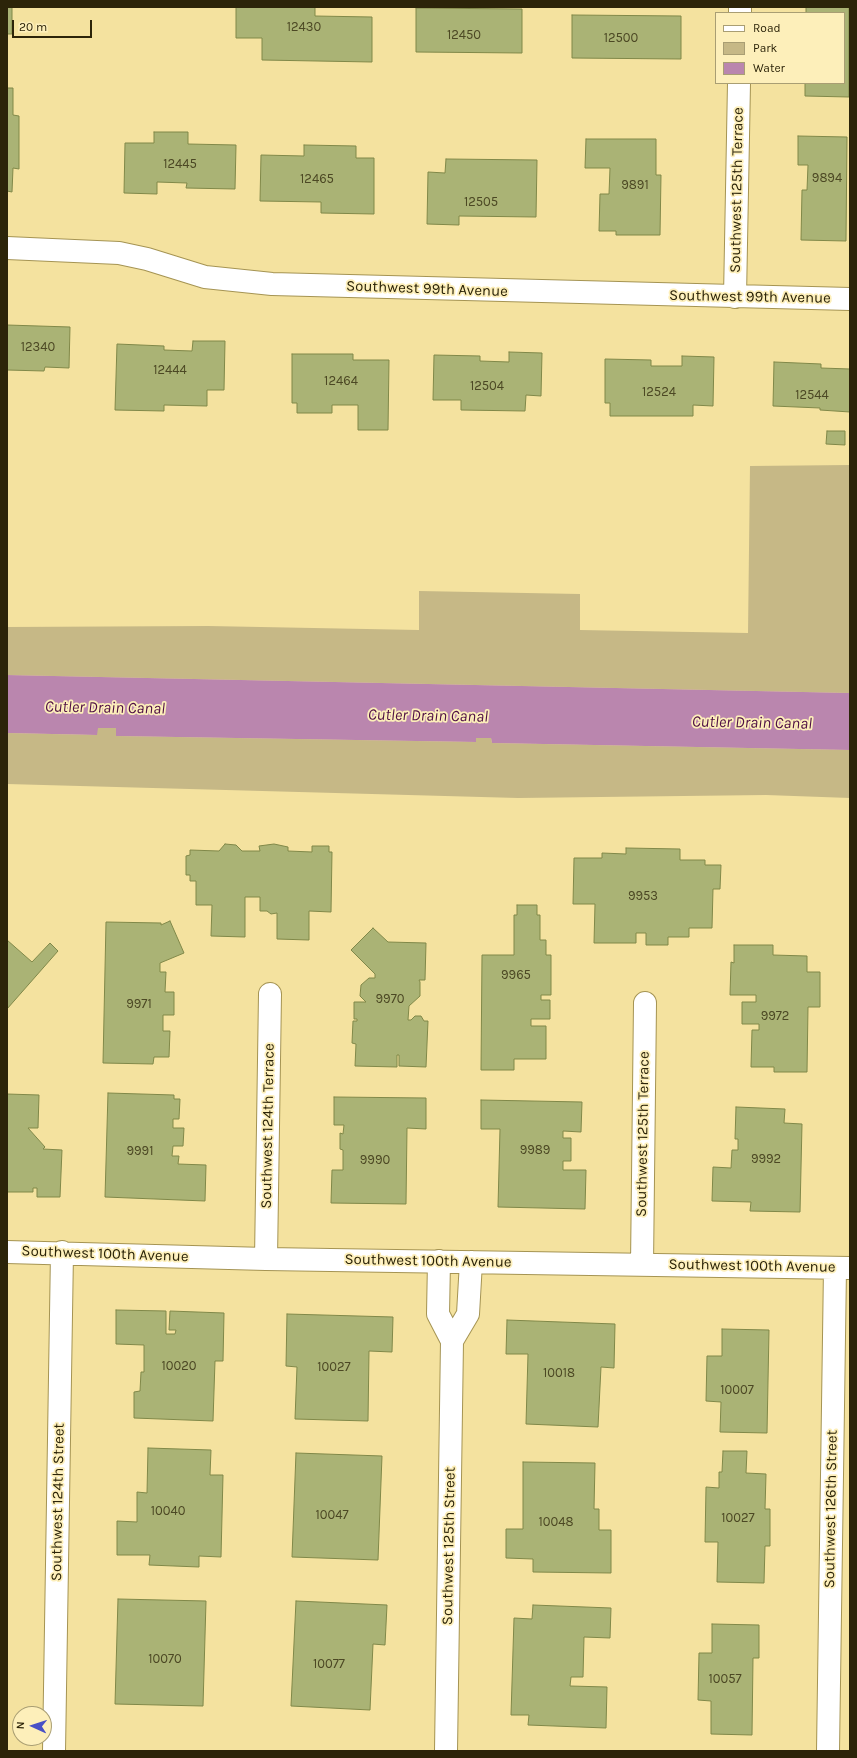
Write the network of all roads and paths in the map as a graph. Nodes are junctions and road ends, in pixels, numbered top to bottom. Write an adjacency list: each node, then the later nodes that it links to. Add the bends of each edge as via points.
1 (739, 84): 3 (street, Southwest 125th Terrace)
2 (7, 248): 3 (street, Southwest 99th Avenue, via 119,253 205,277 272,284)
3 (735, 297): 4 (street, Southwest 99th Avenue)
4 (850, 299)
5 (270, 994): 9 (street, Southwest 124th Terrace)
6 (645, 1003): 12 (street, Southwest 125th Terrace)
7 (7, 1252): 8 (street, Southwest 100th Avenue)
8 (62, 1252): 9 (street, Southwest 100th Avenue); 15 (street, Southwest 124th Street)
9 (266, 1259): 10 (street, Southwest 100th Avenue)
10 (439, 1261): 11 (street, Southwest 100th Avenue); 14 (street, Southwest 125th Street, via 438,1314)
11 (471, 1262): 12 (street, Southwest 100th Avenue); 14 (street, Southwest 125th Street, via 468,1314)
12 (642, 1265): 13 (street, Southwest 100th Avenue)
13 (843, 1268): 17 (street, Southwest 126th Street)
14 (452, 1341): 16 (street, Southwest 125th Street)
15 (54, 1751)
16 (446, 1751)
17 (828, 1751)

